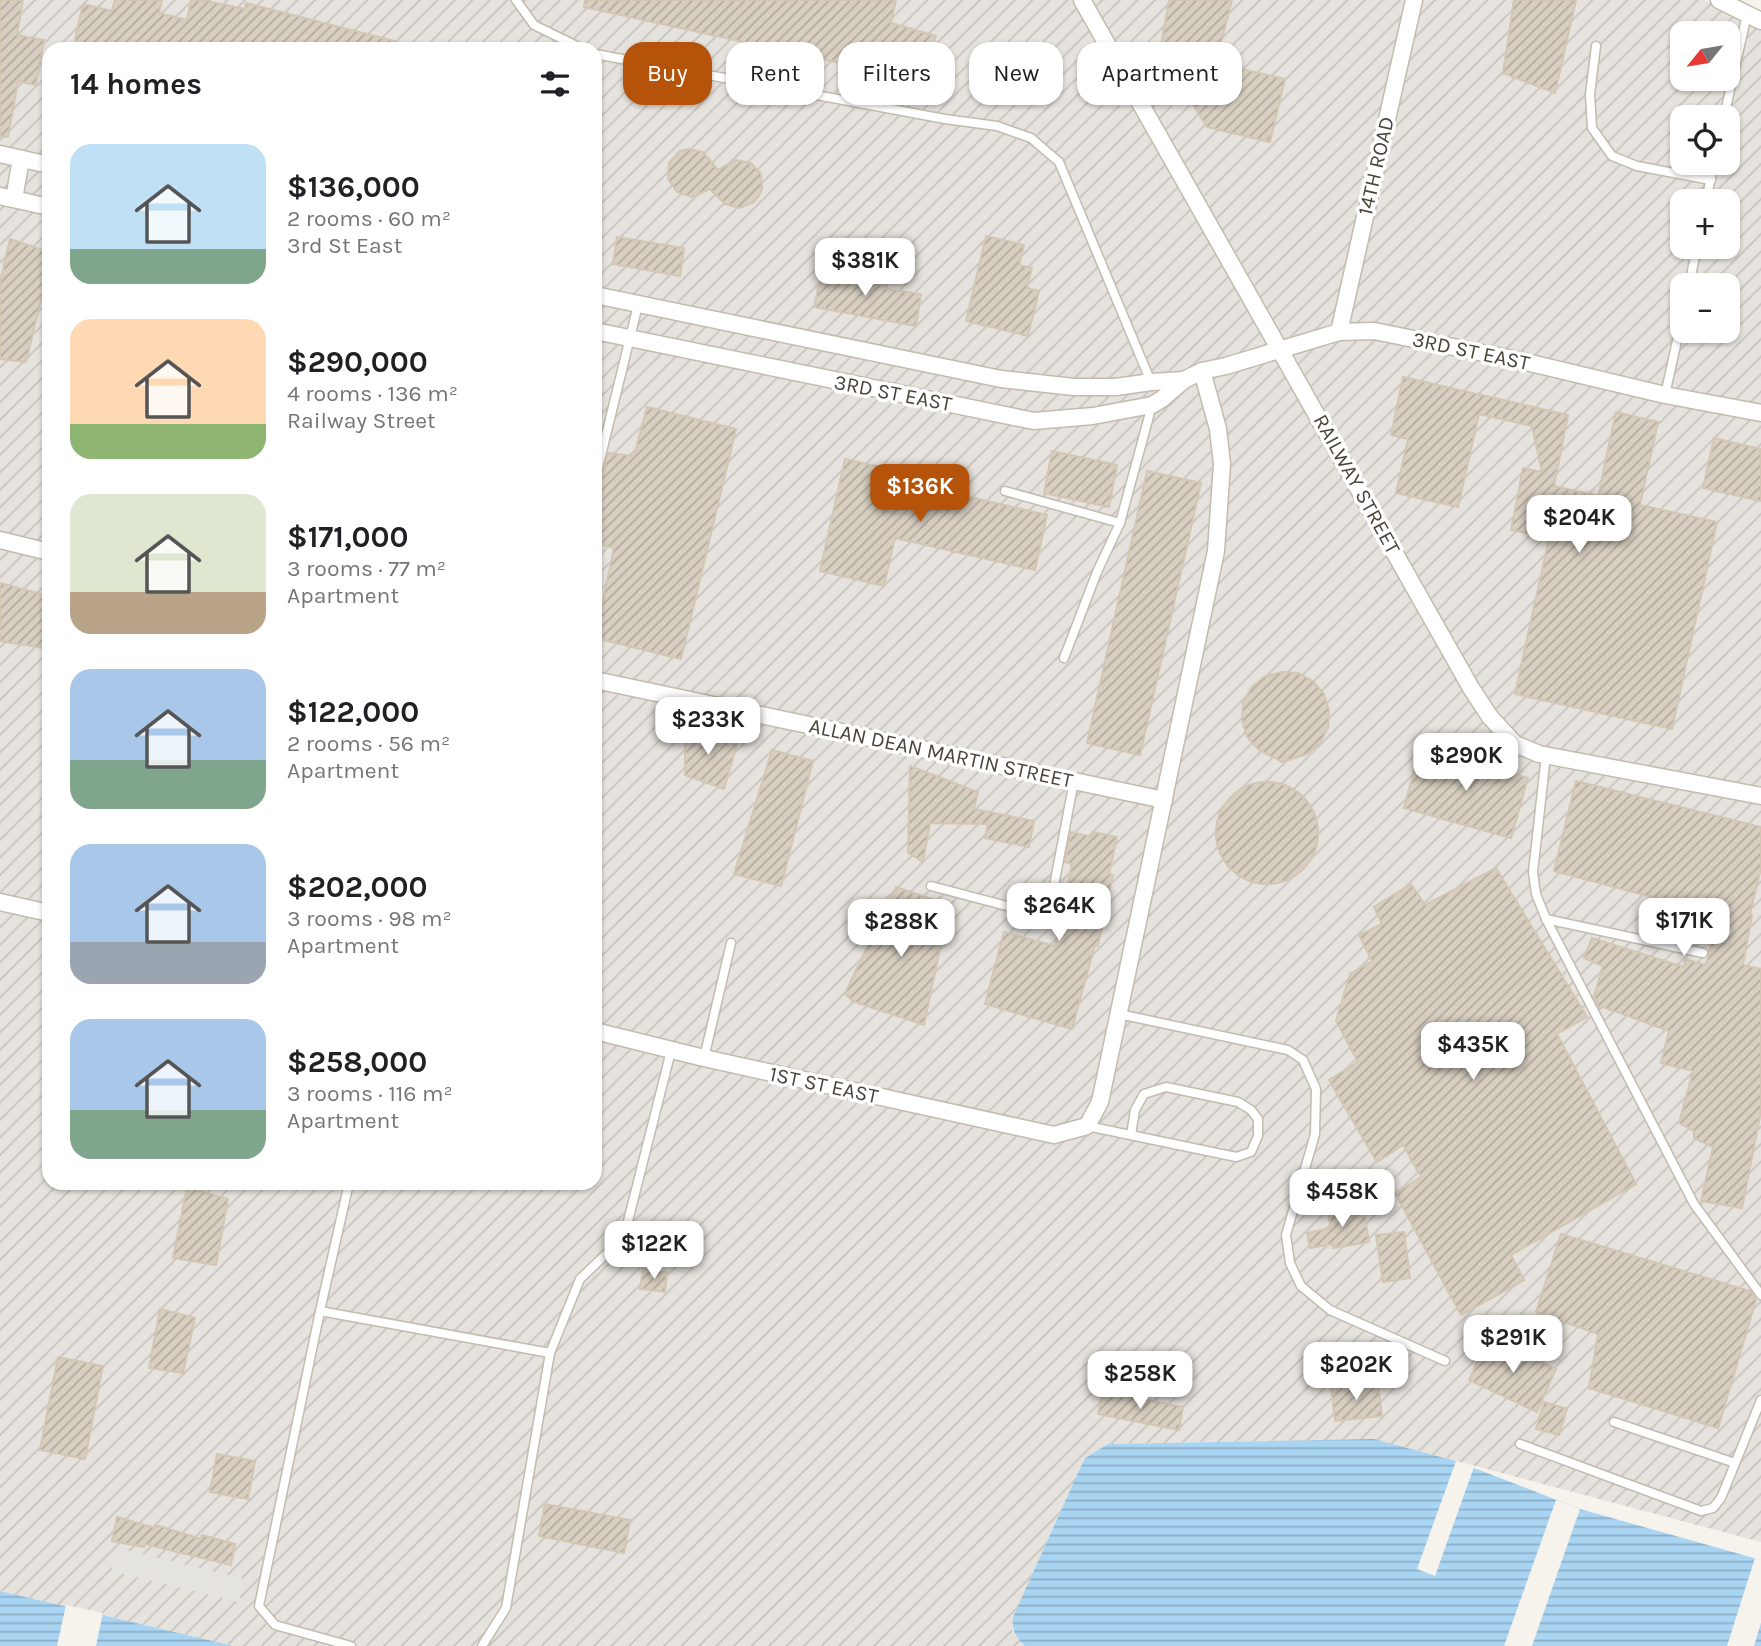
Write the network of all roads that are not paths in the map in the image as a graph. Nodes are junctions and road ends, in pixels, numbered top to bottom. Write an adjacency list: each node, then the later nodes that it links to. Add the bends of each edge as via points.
1 (516, 0): 6 (lane, via 534,25)
2 (1082, 0): 24 (street, RAILWAY STREET)
3 (1414, 0): 20 (street, 14TH ROAD)
4 (1719, 0): 5 (street)
5 (1754, 17): 9 (lane)
6 (569, 42)
7 (1597, 46): 14 (lane, via 1590,94 1592,128 1612,156 1637,166)
8 (602, 55): 27 (lane, via 997,126 1031,138 1059,162)
9 (1728, 105)
10 (0, 153): 11 (street)
11 (20, 159): 12 (street); 16 (street)
12 (42, 164)
13 (1712, 175): 14 (lane)
14 (1711, 180): 15 (lane)
15 (1709, 189)
16 (7, 197): 17 (street)
17 (42, 204)
18 (602, 297): 19 (street, 3RD ST EAST)
19 (638, 305): 22 (lane); 27 (street, 3RD ST EAST, via 1001,379 1074,387)
20 (1339, 332): 24 (street, 3RD ST EAST); 28 (street, 3RD ST EAST, via 1374,331)
21 (602, 333): 22 (street, 3RD ST EAST)
22 (629, 339): 29 (street, 3RD ST EAST, via 1034,421); 31 (lane)
23 (1676, 343): 28 (lane)
24 (1281, 348): 25 (street, 3RD ST EAST); 38 (street, RAILWAY STREET, via 1471,688 1515,744)
25 (1202, 371): 26 (street, 3RD ST EAST); 41 (street, via 1222,464 1216,551)
26 (1184, 380): 27 (street, 3RD ST EAST); 29 (street, 3RD ST EAST)
27 (1151, 382)
28 (1665, 395): 30 (street, 3RD ST EAST)
29 (1152, 405): 33 (lane)
30 (1761, 413)
31 (602, 451)
32 (1005, 491): 33 (lane)
33 (1121, 523): 36 (lane)
34 (0, 540): 35 (street)
35 (42, 550)
36 (1064, 658)
37 (602, 681): 39 (street, ALLAN DEAN MARTIN STREET)
38 (1546, 755): 40 (street, RAILWAY STREET); 45 (lane, via 1533,872)
39 (1074, 781): 41 (street, ALLAN DEAN MARTIN STREET); 42 (lane, via 1052,896 1038,907 1022,910)
40 (1761, 796)
41 (1164, 800): 48 (street)
42 (931, 886)
43 (0, 902): 44 (street)
44 (42, 911)
45 (1546, 919): 47 (lane); 55 (lane, via 1694,1204)
46 (730, 943): 51 (lane)
47 (1703, 954)
48 (1119, 1014): 52 (street, via 1100,1102); 58 (lane, via 1288,1050 1303,1060 1316,1088 1315,1134 1286,1235 1290,1263 1301,1286 1330,1310)
49 (602, 1033): 50 (street, 1ST ST EAST)
50 (671, 1051): 51 (street, 1ST ST EAST); 57 (lane, via 624,1237 580,1279)
51 (704, 1058): 52 (street, 1ST ST EAST, via 1054,1135)
52 (1087, 1126): 53 (lane)
53 (1131, 1136): 53 (lane, via 1236,1157 1251,1152 1258,1136 1258,1119 1238,1102 1166,1087 1144,1094 1135,1110)
54 (347, 1190): 56 (lane)
55 (1761, 1294)
56 (320, 1311): 57 (lane); 63 (lane, via 260,1606 275,1626)
57 (550, 1353): 64 (lane, via 506,1608)
58 (1445, 1361)
59 (1761, 1400): 62 (lane)
60 (1614, 1422): 62 (lane)
61 (1520, 1444): 62 (lane, via 1701,1511 1713,1508 1721,1498)
62 (1735, 1463)
63 (351, 1646)
64 (481, 1646)

